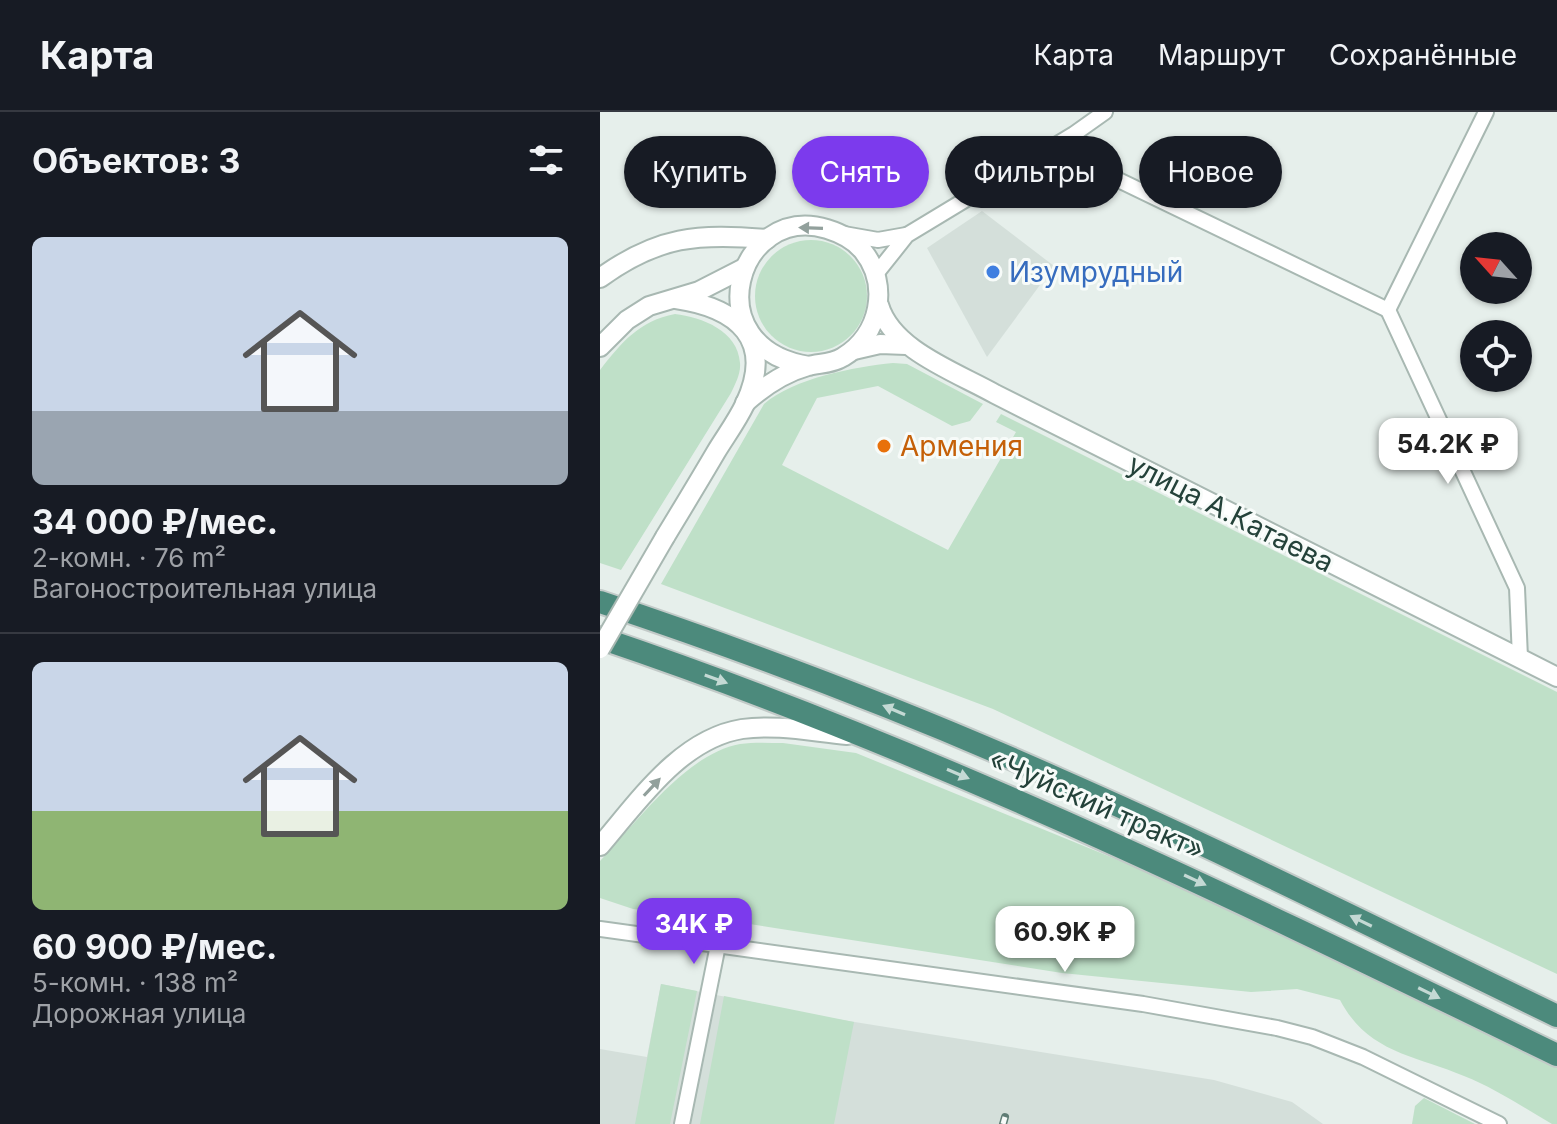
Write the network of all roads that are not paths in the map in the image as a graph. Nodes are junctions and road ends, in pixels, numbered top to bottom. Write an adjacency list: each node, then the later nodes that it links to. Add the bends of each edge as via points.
1 (1105, 112): 3 (street)
2 (1486, 112): 14 (street)
3 (1067, 136)
4 (1123, 182): 14 (street)
5 (951, 208): 7 (street)
6 (842, 233): 7 (street, via 878,240); 8 (street, one-way to 8, via 816,225 788,228); 10 (street, via 863,250)
7 (907, 235): 10 (street)
8 (767, 239): 9 (street); 11 (street, via 707,236 670,242)
9 (744, 268): 12 (street); 15 (street, via 739,301)
10 (876, 274): 13 (street)
11 (600, 278)
12 (676, 299): 15 (street, via 718,311); 17 (street, via 649,306)
13 (879, 305): 16 (street, via 888,326); 18 (street, via 869,332)
14 (1388, 310): 26 (street, via 1517,588)
15 (749, 333): 19 (street, via 768,353); 20 (street, via 755,350)
16 (906, 345): 18 (street); 26 (street, улица А.Катаева)
17 (600, 347)
18 (854, 350): 19 (street, via 833,362)
19 (809, 366): 20 (street, via 772,382)
20 (745, 403): 25 (street, bridge)
21 (600, 593): 23 (highway)
22 (600, 602): 23 (highway, «Чуйский тракт»)
23 (654, 620): 32 (highway, «Чуйский тракт», one-way to 23, via 1057,778)
24 (600, 641): 28 (highway, «Чуйский тракт», one-way to 28)
25 (600, 649)
26 (1520, 658): 27 (street, улица А.Катаева)
27 (1557, 677)
28 (868, 737): 29 (street, one-way to 28, via 675,763 731,732 772,728); 33 (highway, «Чуйский тракт», one-way to 33, via 1198,881)
29 (600, 846)
30 (600, 929): 31 (street)
31 (718, 945): 34 (street); 35 (street, via 1143,1004 1277,1028 1363,1057)
32 (1557, 1016)
33 (1557, 1055)
34 (682, 1124)
35 (1499, 1124)

